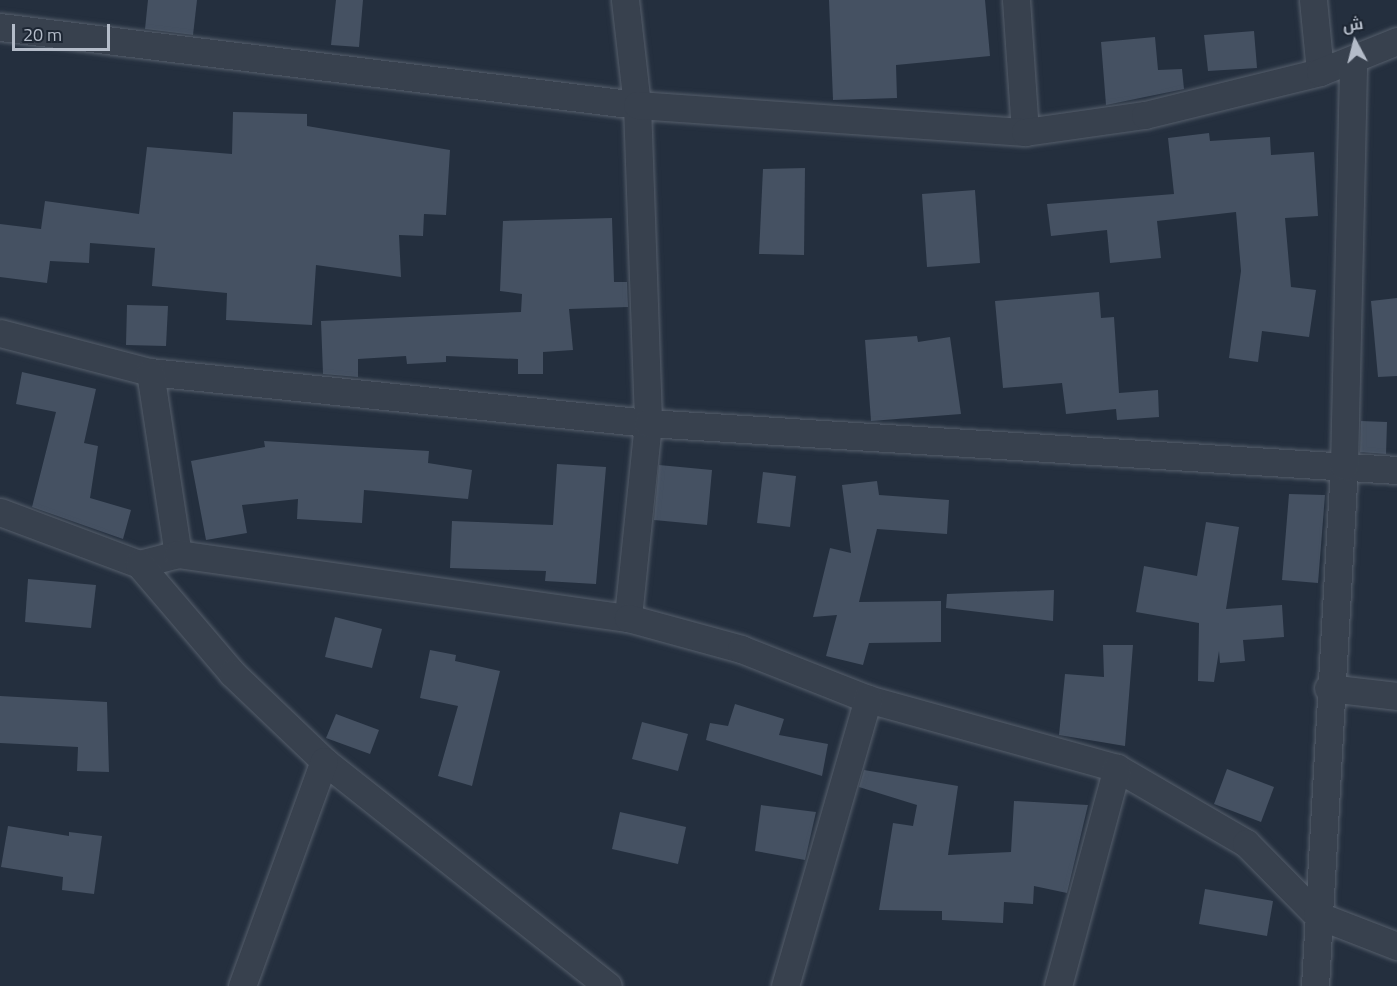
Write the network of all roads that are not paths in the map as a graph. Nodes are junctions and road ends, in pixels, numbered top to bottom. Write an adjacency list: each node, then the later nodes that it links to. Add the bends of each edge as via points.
1 (625, 0): 8 (street)
2 (1016, 0): 9 (street)
3 (1313, 0): 7 (street)
4 (0, 27): 8 (street)
5 (1397, 41): 6 (street)
6 (1353, 62): 7 (street); 13 (street)
7 (1320, 72): 9 (street, via 1145,115)
8 (637, 105): 9 (street); 12 (street)
9 (1024, 132)
10 (0, 333): 11 (street)
11 (150, 372): 12 (street); 16 (street)
12 (648, 423): 13 (street); 18 (street)
13 (1344, 466): 14 (street); 19 (street)
14 (1397, 470)
15 (0, 512): 17 (street)
16 (178, 554): 17 (street); 18 (street)
17 (139, 564): 22 (street, via 232,673)
18 (628, 618): 21 (street, via 741,649)
19 (1328, 688): 20 (street); 24 (street)
20 (1397, 696)
21 (868, 699): 23 (street); 28 (street)
22 (324, 761): 26 (street); 27 (street)
23 (1117, 768): 24 (street, via 1246,843); 29 (street)
24 (1317, 915): 25 (street); 30 (street)
25 (1397, 946)
26 (242, 986)
27 (608, 986)
28 (784, 986)
29 (1058, 986)
30 (1315, 986)

